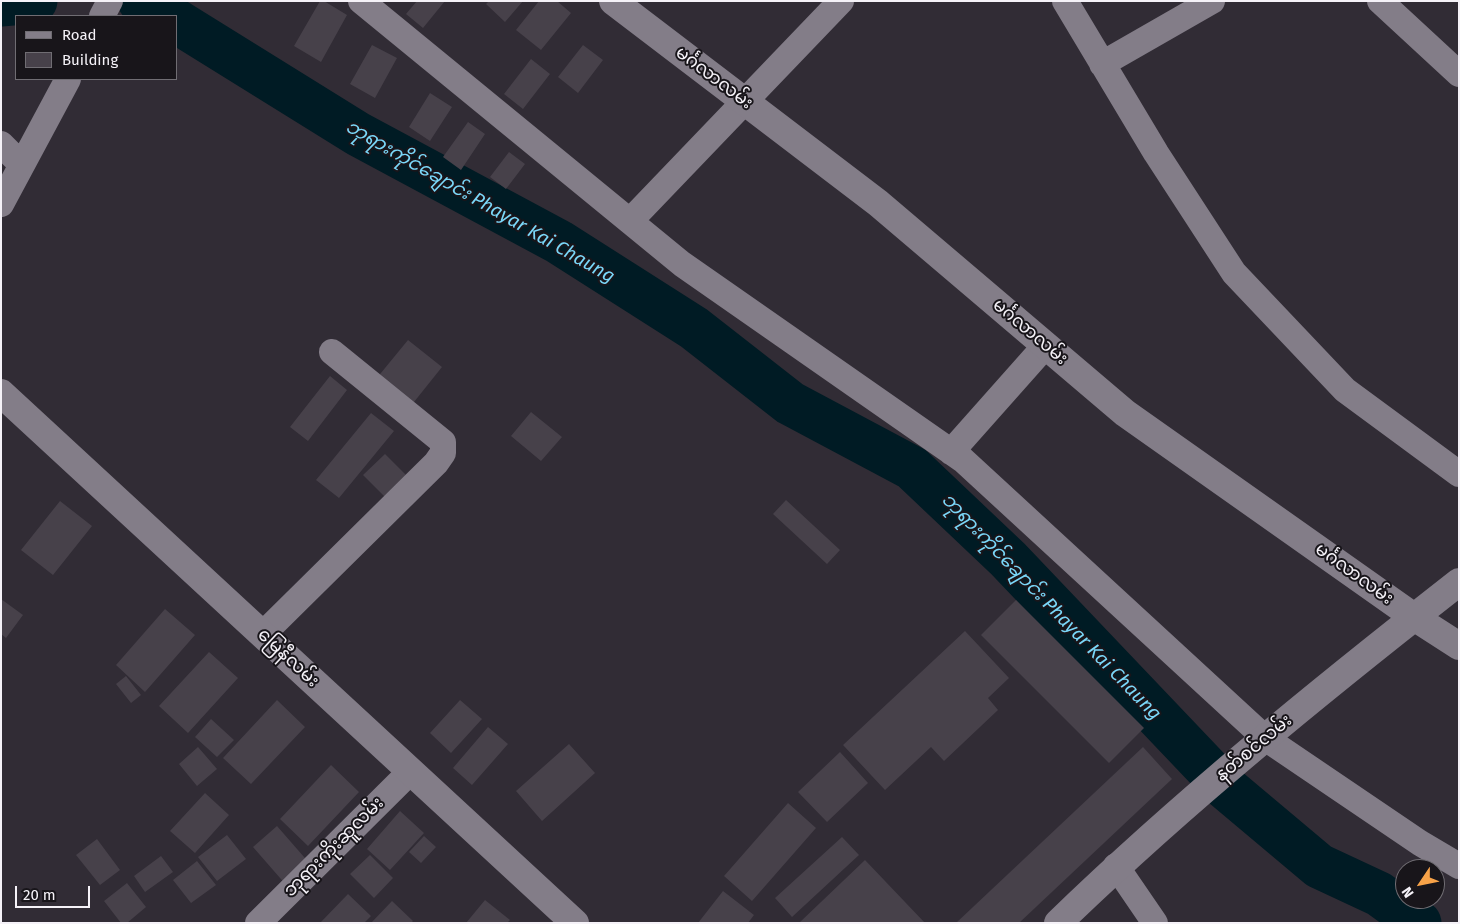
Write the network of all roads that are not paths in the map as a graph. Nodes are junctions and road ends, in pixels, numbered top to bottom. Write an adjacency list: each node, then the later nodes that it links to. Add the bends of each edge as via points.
1 (110, 1): 8 (street)
2 (361, 1): 16 (street)
3 (613, 1): 12 (street, မင်္ဂလာလမ်း)
4 (841, 1): 12 (street)
5 (1065, 1): 9 (street)
6 (1212, 1): 9 (street)
7 (1380, 1): 10 (street)
8 (103, 15)
9 (1102, 64): 21 (street, via 1234,273 1345,390)
10 (1459, 74)
11 (67, 80): 14 (street)
12 (745, 101): 16 (street); 17 (street, မင်္ဂလာလမ်း, via 878,203)
13 (1, 144): 14 (street)
14 (22, 165): 15 (street)
15 (1, 204)
16 (630, 221): 20 (street, via 682,264)
17 (1046, 345): 20 (street); 23 (street, မင်္ဂလာလမ်း, via 1125,413)
18 (332, 352): 24 (street, via 443,442 443,453)
19 (1, 393): 24 (street, မြေနီလမ်း)
20 (951, 452): 26 (street)
21 (1459, 474)
22 (1459, 582): 23 (street, နတ်စင်လမ်း)
23 (1414, 617): 25 (street, မင်္ဂလာလမ်း); 26 (street, နတ်စင်လမ်း)
24 (263, 634): 27 (street, မြေနီလမ်း)
25 (1459, 646)
26 (1265, 738): 28 (street, နတ်စင်လမ်း); 29 (street)
27 (411, 771): 30 (street, ဘုရားကိုးဆူလမ်း); 31 (street, မြေနီလမ်း)
28 (1116, 866): 32 (street, နတ်စင်လမ်း); 33 (street)
29 (1459, 866)
30 (258, 923)
31 (575, 923)
32 (1058, 923)
33 (1155, 923)

